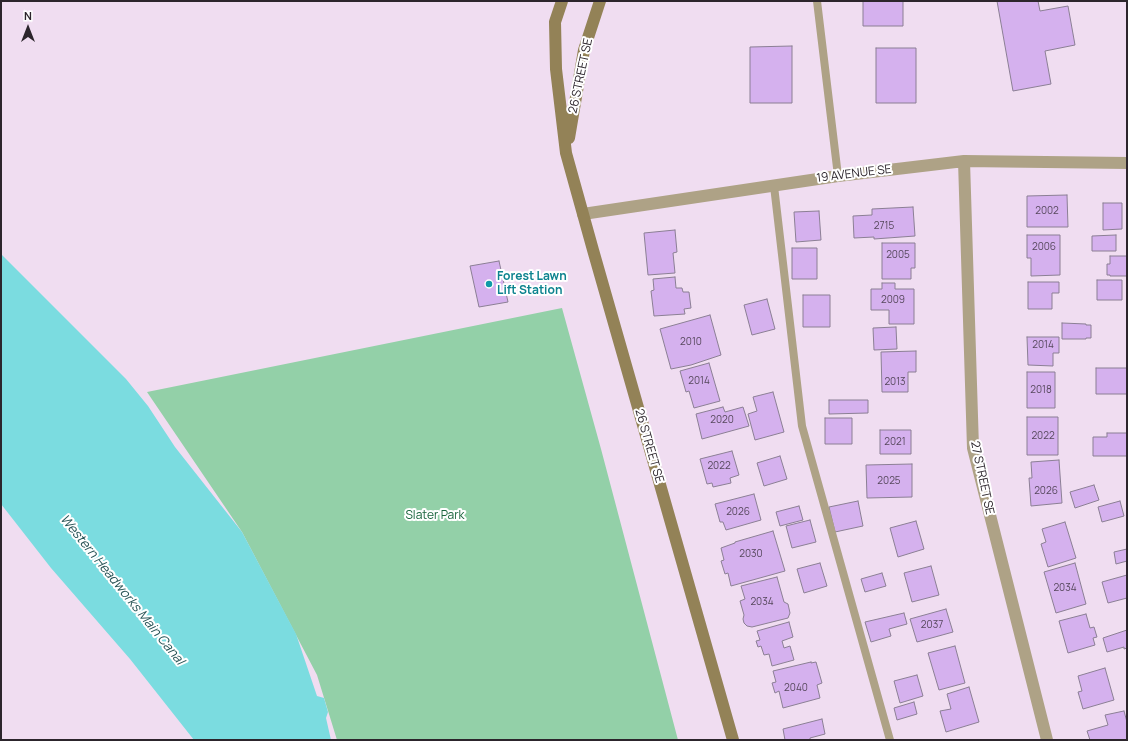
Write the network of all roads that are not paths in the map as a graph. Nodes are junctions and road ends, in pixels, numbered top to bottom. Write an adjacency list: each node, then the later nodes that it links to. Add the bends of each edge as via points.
1 (562, 1): 4 (street, 26 STREET SE, via 556,22 556,69)
2 (600, 1): 4 (street, 26 STREET SE, via 584,50)
3 (817, 1): 7 (lane)
4 (566, 152): 9 (street, 26 STREET SE)
5 (964, 161): 6 (street, 19 AVENUE SE); 7 (street, 19 AVENUE SE); 12 (street, 27 STREET SE, via 973,448)
6 (1127, 163)
7 (838, 176): 8 (street, 19 AVENUE SE)
8 (774, 186): 9 (street, 19 AVENUE SE); 11 (lane, via 802,426)
9 (583, 214): 10 (street, 26 STREET SE)
10 (733, 740)
11 (890, 740)
12 (1047, 740)

